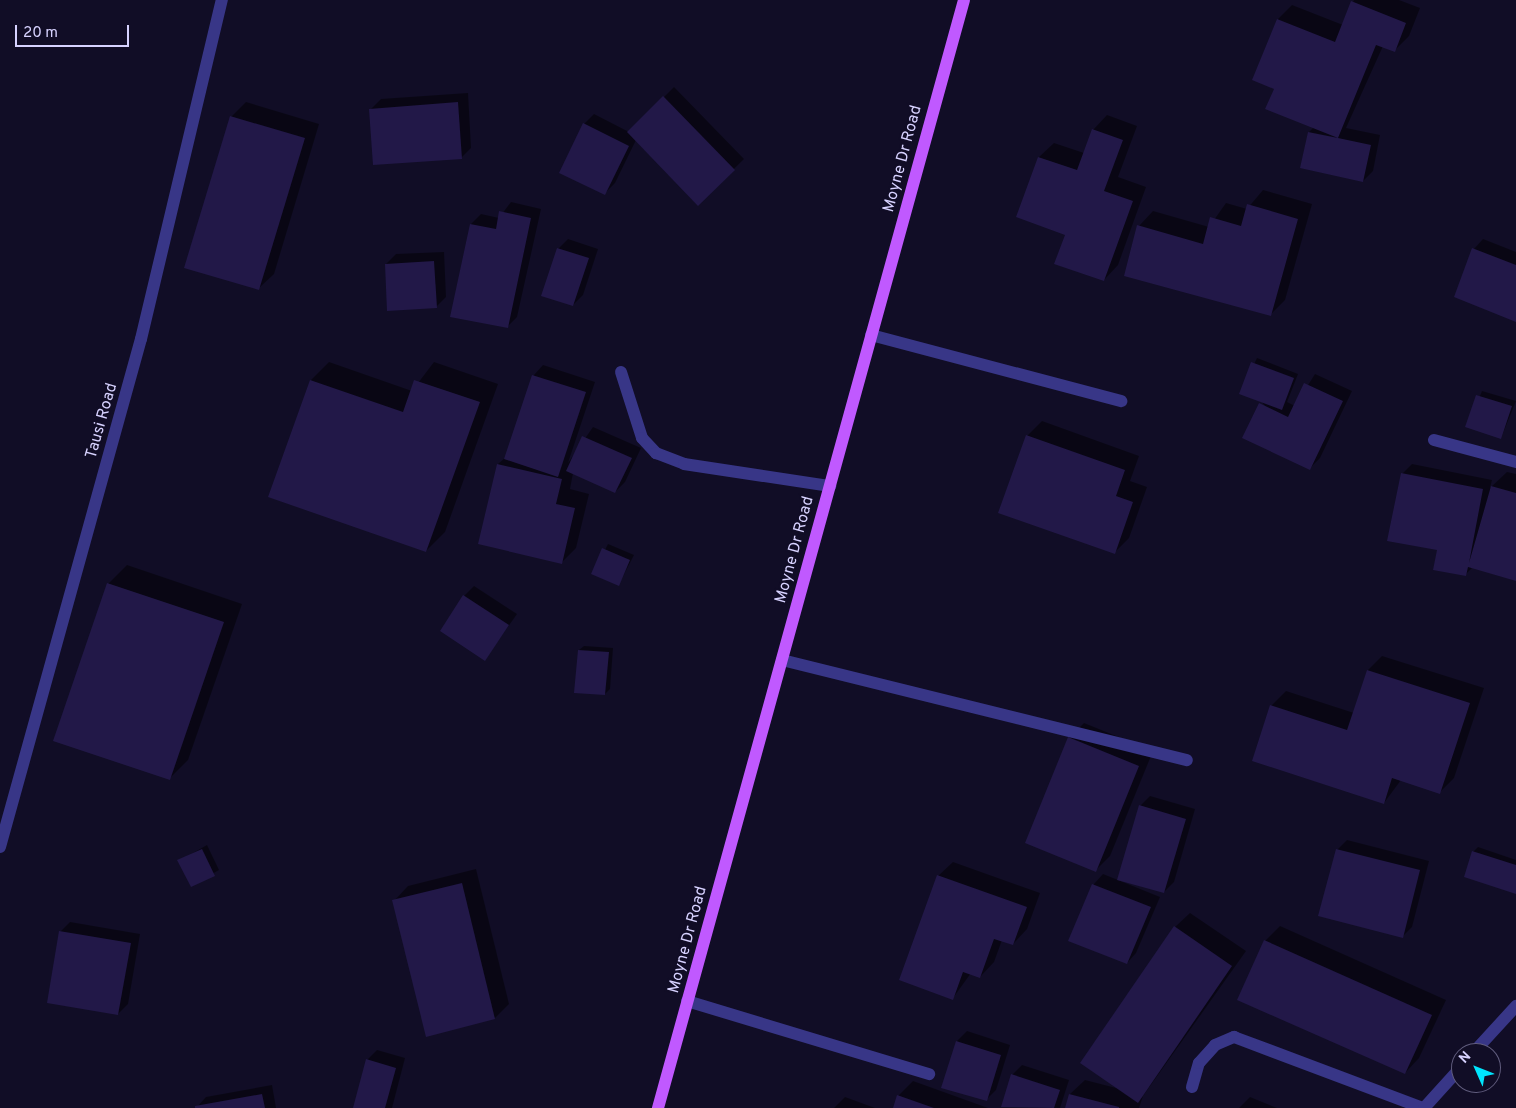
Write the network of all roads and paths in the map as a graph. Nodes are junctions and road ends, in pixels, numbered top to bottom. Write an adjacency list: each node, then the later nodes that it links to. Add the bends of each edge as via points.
1 (222, 0): 11 (street, Tausi Road, via 141,339)
2 (964, 0): 3 (main road, Moyne Dr Road)
3 (872, 335): 5 (street); 8 (main road, Moyne Dr Road)
4 (620, 372): 8 (street, via 642,438 656,453 684,464)
5 (1121, 401)
6 (1434, 440): 7 (street)
7 (1516, 462)
8 (830, 486): 9 (main road, Moyne Dr Road)
9 (782, 660): 10 (street); 12 (main road, Moyne Dr Road)
10 (1187, 760)
11 (0, 847)
12 (688, 1001): 15 (street); 18 (main road, Moyne Dr Road)
13 (1516, 1006): 14 (street)
14 (1482, 1043)
15 (929, 1074)
16 (1451, 1078): 19 (street)
17 (1192, 1087): 19 (street, via 1200,1063 1215,1045 1234,1037)
18 (658, 1108)
19 (1423, 1108)

